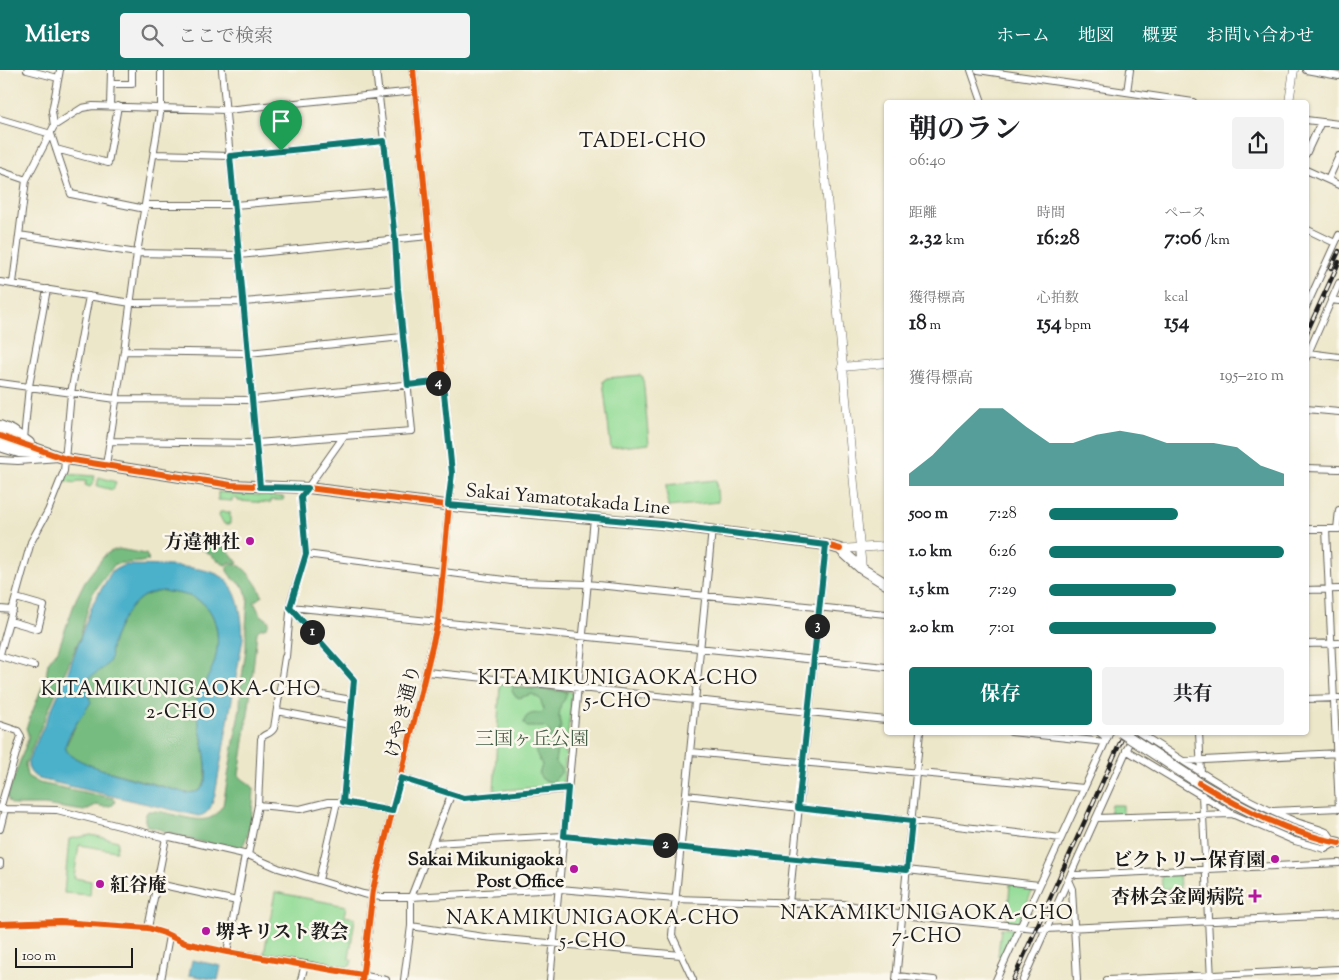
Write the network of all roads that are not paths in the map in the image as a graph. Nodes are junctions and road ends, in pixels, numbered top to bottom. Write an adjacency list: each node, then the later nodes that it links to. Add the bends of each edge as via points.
1 (27, 70): 16 (street)
2 (60, 70): 16 (street)
3 (111, 70): 17 (street)
4 (132, 70): 17 (street, via 132,84)
5 (161, 70): 26 (street)
6 (222, 70): 27 (street)
7 (376, 70): 20 (street)
8 (413, 70): 18 (street, けやき通り)
9 (815, 70): 74 (street)
10 (971, 70): 21 (street)
11 (978, 70): 19 (street)
12 (1130, 70): 19 (street)
13 (1294, 70): 23 (street)
14 (1306, 70): 15 (street)
15 (1339, 76)
16 (58, 78): 32 (street, via 52,111)
17 (111, 84): 24 (street)
18 (415, 91): 20 (street); 51 (street, けやき通り)
19 (1126, 92): 22 (street)
20 (378, 94): 27 (street); 34 (street)
21 (981, 100)
22 (1180, 100)
23 (1289, 100)
24 (110, 106): 25 (street); 32 (street, via 82,108)
25 (118, 106): 26 (street); 36 (street, via 108,163)
26 (161, 108): 27 (street); 37 (street)
27 (226, 110): 38 (street)
28 (0, 119): 33 (street)
29 (1309, 120): 30 (street)
30 (1321, 122): 31 (street); 35 (street)
31 (1339, 124)
32 (54, 126): 33 (street)
33 (51, 134): 36 (street); 42 (street)
34 (384, 141): 38 (street); 45 (street)
35 (1309, 148)
36 (56, 149): 47 (street, via 71,194)
37 (154, 154): 38 (street); 47 (street)
38 (230, 156): 46 (street)
39 (1339, 156): 43 (street)
40 (0, 171): 42 (street)
41 (1309, 171): 43 (street)
42 (26, 180): 49 (street)
43 (1328, 180): 44 (street)
44 (1339, 185)
45 (389, 192): 46 (street); 52 (street)
46 (234, 205): 47 (street); 55 (street)
47 (146, 207): 54 (street)
48 (1309, 230): 53 (street)
49 (19, 235): 54 (street); 58 (street)
50 (1339, 235): 53 (street)
51 (429, 236): 52 (street); 76 (street, けやき通り)
52 (395, 239): 55 (street); 60 (street)
53 (1335, 243): 61 (street)
54 (137, 253): 55 (street); 66 (street)
55 (239, 255): 65 (street)
56 (0, 282): 58 (street)
57 (1339, 282): 63 (street)
58 (13, 283): 59 (street)
59 (46, 289): 62 (street); 78 (street)
60 (398, 289): 65 (street); 67 (street)
61 (1309, 295)
62 (89, 296): 66 (street); 79 (street)
63 (1331, 300): 64 (street); 68 (street)
64 (1339, 301)
65 (244, 302): 66 (street); 70 (street)
66 (131, 303): 69 (street)
67 (402, 337): 70 (street); 77 (street)
68 (1309, 350)
69 (124, 351): 70 (street); 80 (street)
70 (249, 353): 81 (street)
71 (1309, 355): 72 (street)
72 (1339, 356)
73 (884, 363): 74 (street)
74 (842, 367): 110 (street)
75 (0, 382): 78 (street)
76 (443, 383): 77 (street); 100 (street, けやき通り, via 452,473)
77 (408, 385): 81 (street); 86 (street, via 412,431)
78 (29, 386): 79 (street); 87 (street)
79 (71, 394): 80 (street); 93 (street)
80 (116, 400): 81 (street); 88 (street)
81 (253, 400): 89 (street)
82 (1309, 409): 83 (street)
83 (1339, 412)
84 (0, 426): 87 (main road)
85 (0, 436): 91 (main road, Sakai Yamatotakada Line)
86 (344, 436): 89 (street); 99 (street)
87 (24, 439): 91 (main road)
88 (110, 441): 89 (street); 95 (street)
89 (256, 442): 98 (street)
90 (0, 446): 92 (main road, via 19,452)
91 (35, 448): 92 (main road, Sakai Yamatotakada Line)
92 (48, 453): 93 (main road, Sakai Yamatotakada Line)
93 (63, 459): 94 (street); 95 (main road, Sakai Yamatotakada Line); 120 (street, via 57,491 31,542)
94 (0, 460)
95 (106, 465): 98 (main road, Sakai Yamatotakada Line)
96 (1309, 468): 97 (street)
97 (1339, 469)
98 (260, 487): 99 (main road, Sakai Yamatotakada Line)
99 (308, 488): 100 (main road, Sakai Yamatotakada Line); 111 (street, via 301,497)
100 (448, 505): 102 (main road, Sakai Yamatotakada Line); 113 (street, けやき通り)
101 (1339, 510): 105 (street)
102 (594, 518): 106 (main road, Sakai Yamatotakada Line); 115 (street)
103 (1309, 528): 104 (street)
104 (1326, 529): 105 (street); 116 (street)
105 (1338, 529)
106 (712, 530): 107 (main road, Sakai Yamatotakada Line); 119 (street)
107 (826, 545): 109 (main road, Sakai Yamatotakada Line); 122 (street)
108 (884, 546): 110 (street)
109 (840, 548): 110 (street); 112 (main road)
110 (860, 548): 112 (street)
111 (306, 554): 113 (street); 121 (street)
112 (862, 569): 114 (main road)
113 (444, 572): 115 (street, via 520,582); 127 (street, けやき通り)
114 (884, 583)
115 (587, 584): 119 (street); 128 (street)
116 (1329, 589): 117 (street); 118 (street); 129 (street)
117 (1339, 589)
118 (1309, 590)
119 (707, 595): 122 (street); 132 (street)
120 (16, 598): 124 (street); 126 (street, via 44,606 38,629)
121 (290, 607): 127 (street); 139 (street); 143 (street, via 354,680)
122 (819, 607): 125 (street); 134 (street)
123 (0, 609): 124 (street)
124 (13, 610): 126 (street)
125 (884, 614)
126 (10, 622): 133 (street)
127 (438, 622): 128 (street); 137 (street, けやき通り)
128 (582, 637): 132 (street); 138 (street)
129 (1331, 643): 130 (street); 131 (street); 140 (street)
130 (1339, 643)
131 (1309, 644)
132 (701, 648): 134 (street); 141 (street)
133 (0, 655): 135 (street)
134 (814, 660): 136 (street); 145 (street)
135 (34, 666)
136 (884, 667)
137 (427, 672): 138 (street); 163 (street, けやき通り)
138 (577, 687): 141 (street); 165 (street)
139 (280, 688): 143 (street); 144 (street)
140 (1336, 698): 142 (street); 158 (street)
141 (696, 699): 145 (street); 157 (street)
142 (1309, 699)
143 (352, 700): 148 (street)
144 (277, 711): 148 (street); 171 (street, via 274,730 260,739)
145 (808, 711): 146 (street); 160 (street)
146 (884, 720)
147 (0, 725): 174 (street, via 18,731 22,736 0,808)
148 (350, 725): 170 (street)
149 (920, 735): 162 (street)
150 (1069, 735): 155 (street)
151 (1126, 735): 164 (main road, bridge)
152 (1134, 735): 156 (street)
153 (1141, 735): 161 (street)
154 (1199, 735): 159 (street)
155 (1107, 737): 166 (street)
156 (1126, 750): 169 (street); 179 (street)
157 (691, 752): 160 (street); 168 (street)
158 (1338, 753): 159 (street); 173 (street)
159 (1200, 761): 161 (street); 164 (street)
160 (803, 762): 162 (street); 172 (street)
161 (1184, 762): 164 (street)
162 (916, 773): 166 (street); 180 (street)
163 (401, 778): 167 (street); 175 (street, けやき通り)
164 (1200, 778): 176 (street); 186 (main road, via 1244,810)
165 (568, 788): 167 (street, via 464,798); 182 (street)
166 (1084, 788): 184 (street)
167 (451, 795): 185 (street)
168 (686, 795): 172 (street); 187 (street)
169 (1202, 795): 177 (street); 178 (street)
170 (340, 802): 171 (street, via 300,809); 175 (street); 194 (street)
171 (258, 804): 188 (street)
172 (798, 808): 180 (street); 189 (street)
173 (1339, 808): 176 (street)
174 (5, 809): 181 (street); 183 (street, via 58,810)
175 (392, 811): 198 (street, けやき通り)
176 (1270, 812): 186 (street, via 1327,832)
177 (1232, 814): 178 (street); 186 (street, via 1295,841 1325,849)
178 (1203, 815): 179 (street); 191 (street)
179 (1096, 818): 193 (street)
180 (912, 821): 184 (street); 192 (street)
181 (0, 829)
182 (564, 836): 185 (street); 187 (street); 197 (street)
183 (166, 838): 188 (street); 195 (street)
184 (1061, 838): 196 (street)
185 (433, 843): 199 (street)
186 (1337, 843)
187 (681, 847): 189 (street); 200 (street)
188 (246, 855): 194 (street); 201 (street)
189 (793, 859): 192 (street); 202 (street)
190 (1339, 863): 191 (street)
191 (1206, 868): 193 (street); 205 (street)
192 (907, 870): 196 (street); 203 (street)
193 (1069, 876): 210 (street); 211 (street)
194 (319, 880): 198 (street)
195 (158, 884): 201 (street); 209 (street)
196 (1039, 885): 208 (street)
197 (560, 890): 199 (street); 200 (street); 213 (street)
198 (372, 896): 199 (street); 218 (street, けやき通り)
199 (411, 897): 207 (street)
200 (675, 899): 202 (street); 215 (street, via 672,935)
201 (237, 901): 214 (street)
202 (789, 902): 203 (street, via 844,904)
203 (902, 915): 208 (street); 219 (street)
204 (1339, 915): 205 (street)
205 (1208, 921): 210 (street); 220 (street)
206 (0, 924): 209 (street, via 60,922)
207 (412, 926): 213 (street); 224 (street)
208 (1021, 927): 211 (street); 228 (street)
209 (148, 928): 212 (street)
210 (1074, 928): 211 (street); 230 (street)
211 (1046, 929): 229 (street)
212 (169, 936): 214 (street); 221 (street)
213 (554, 944): 215 (street); 225 (street)
214 (227, 952): 216 (street)
215 (682, 955): 226 (street)
216 (304, 964): 218 (street); 222 (street)
217 (1339, 969): 220 (street)
218 (362, 978): 223 (street)
219 (896, 978): 227 (street)
220 (1211, 978): 231 (street)
221 (161, 980)
222 (302, 980)
223 (386, 980)
224 (404, 980)
225 (550, 980)
226 (693, 980)
227 (934, 980)
228 (996, 980)
229 (1023, 980)
230 (1077, 980)
231 (1107, 980)

